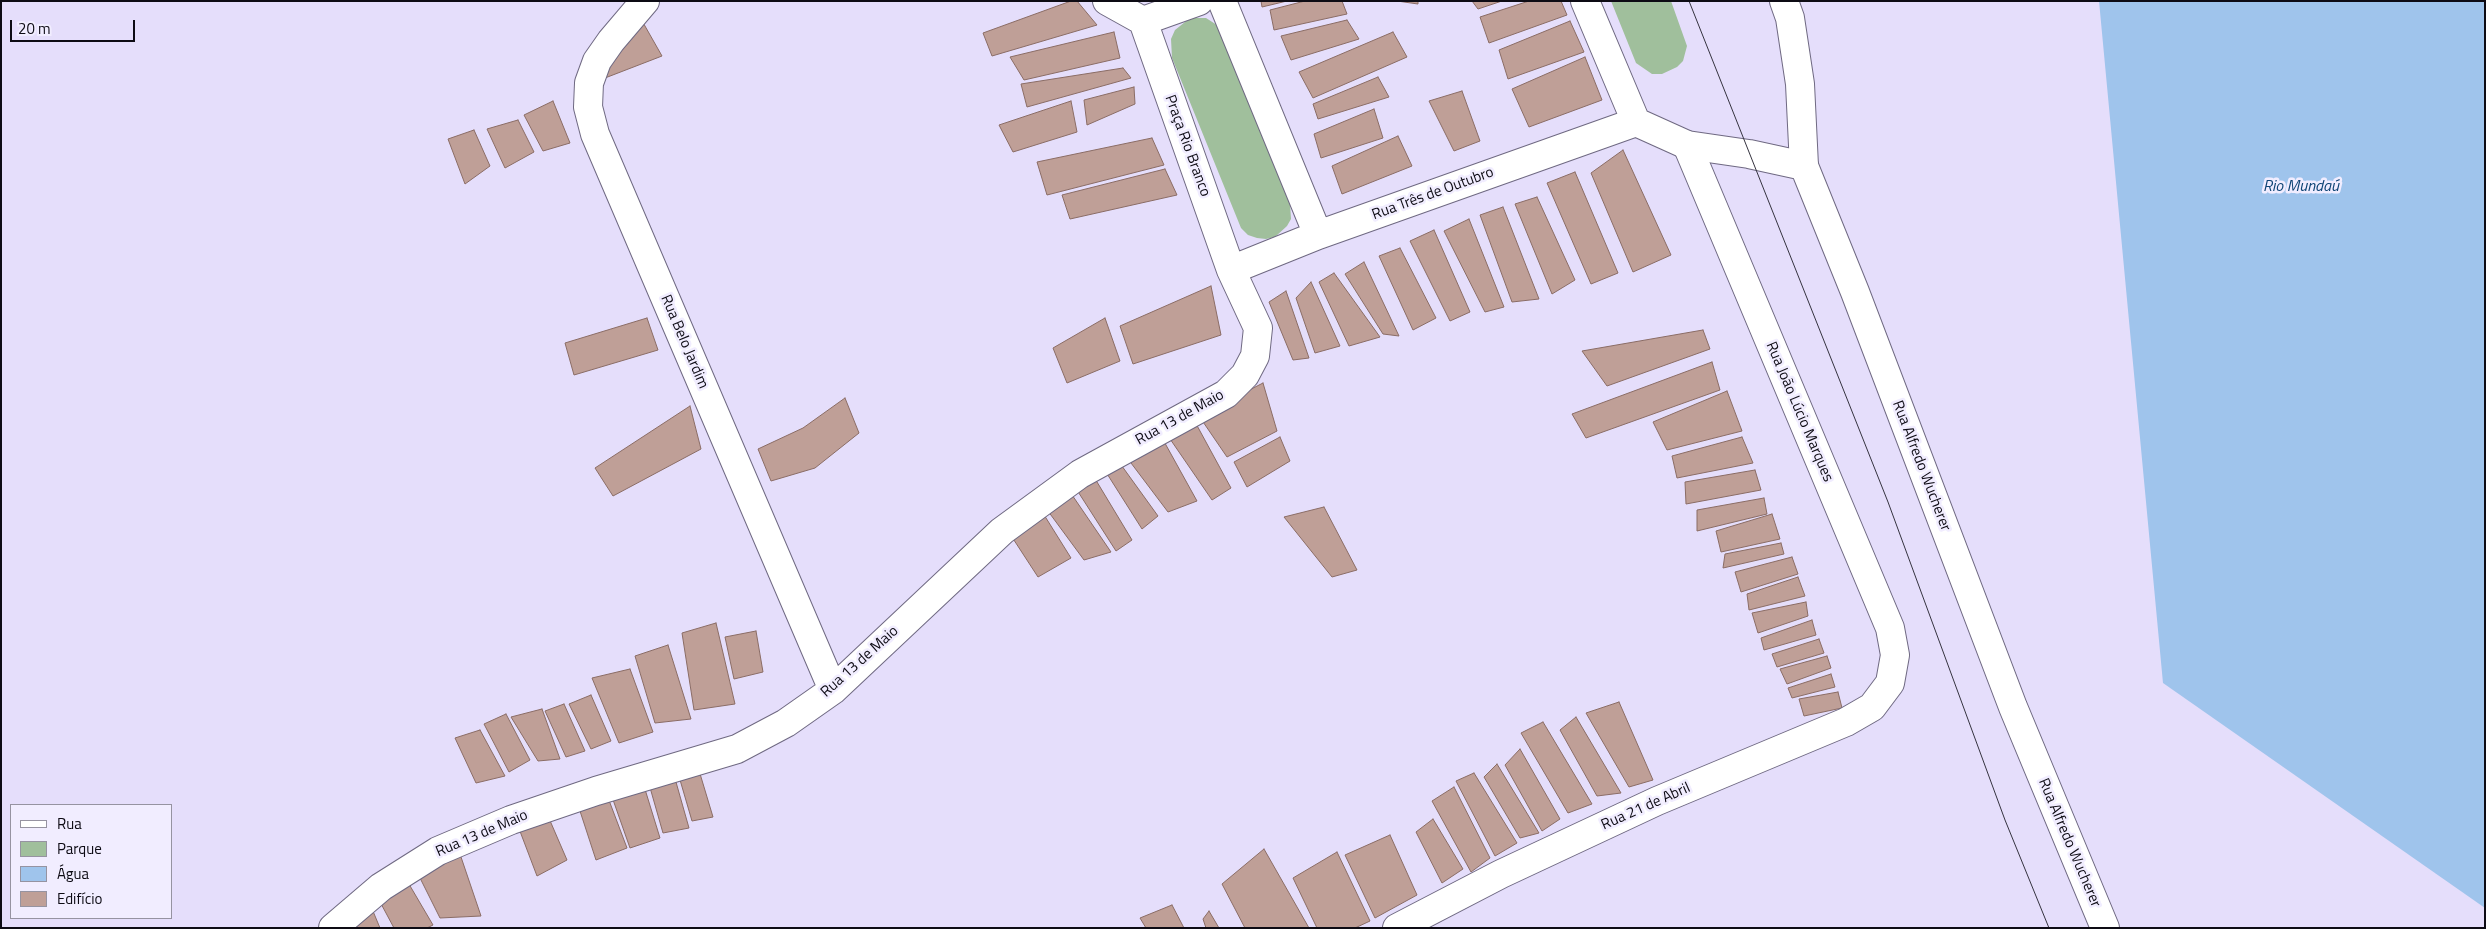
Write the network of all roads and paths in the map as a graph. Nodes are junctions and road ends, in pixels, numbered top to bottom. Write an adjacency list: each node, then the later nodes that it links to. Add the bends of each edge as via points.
1 (645, 1): 14 (street, Rua Belo Jardim, via 611,41 589,83 588,107 594,134)
2 (1107, 1): 7 (street)
3 (1199, 1): 7 (street)
4 (1222, 1): 11 (street)
5 (1585, 1): 8 (street)
6 (1784, 1): 10 (street, Rua Alfredo Wucherer, via 1790,18 1800,84)
7 (1143, 21): 12 (street, Praça Rio Branco)
8 (1636, 122): 9 (street); 11 (street, Rua Três de Outubro)
9 (1687, 146): 10 (street, via 1750,154); 13 (street, Rua João Lúcio Marques, via 1890,628 1895,655)
10 (1804, 166): 17 (street, Rua Alfredo Wucherer, via 1859,301 2013,707)
11 (1318, 235): 12 (street, Rua Três de Outubro)
12 (1231, 270): 14 (street, Rua 13 de Maio, via 1258,328 1255,356 1245,376 1226,394 1080,474 1002,531)
13 (1890, 682): 16 (street, Rua 21 de Abril, via 1872,706 1846,722 1657,801 1501,874)
14 (833, 690): 15 (street, Rua 13 de Maio, via 786,723 737,750 510,820 438,851 381,887)
15 (333, 928)
16 (1396, 928)
17 (2105, 928)

